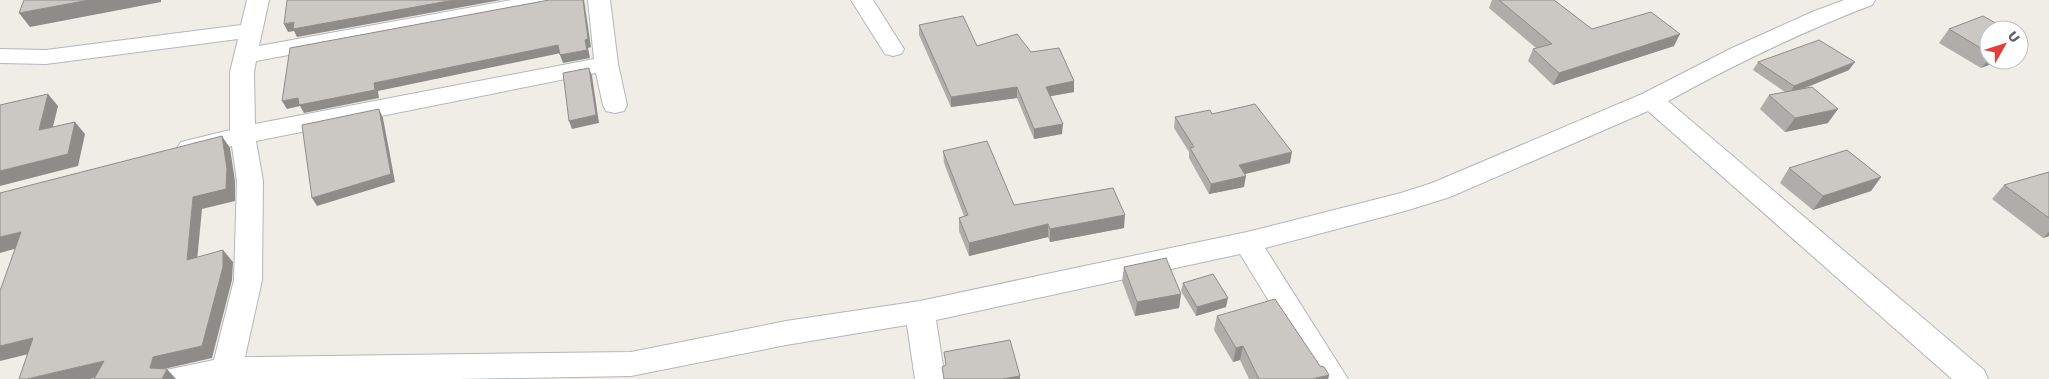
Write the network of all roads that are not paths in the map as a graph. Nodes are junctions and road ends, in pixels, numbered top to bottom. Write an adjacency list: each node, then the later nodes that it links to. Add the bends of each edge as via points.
1 (258, 0): 6 (street)
2 (548, 0): 9 (street)
3 (599, 0): 10 (street)
4 (862, 0): 7 (street)
5 (1864, 0): 11 (street, via 1749,49)
6 (252, 30): 8 (street, via 46,57); 9 (street)
7 (893, 49)
8 (0, 56)
9 (245, 56): 13 (street)
10 (606, 64): 12 (street); 13 (street)
11 (1651, 100): 15 (street, via 1441,190); 22 (street)
12 (614, 105)
13 (243, 135): 14 (street); 18 (street, via 250,181 248,280)
14 (166, 154)
15 (1247, 242): 16 (street); 21 (street)
16 (920, 312): 17 (street, via 786,333); 20 (street)
17 (632, 371): 18 (street)
18 (225, 374): 19 (street)
19 (178, 379)
20 (930, 379)
21 (1333, 379)
22 (1972, 379)

